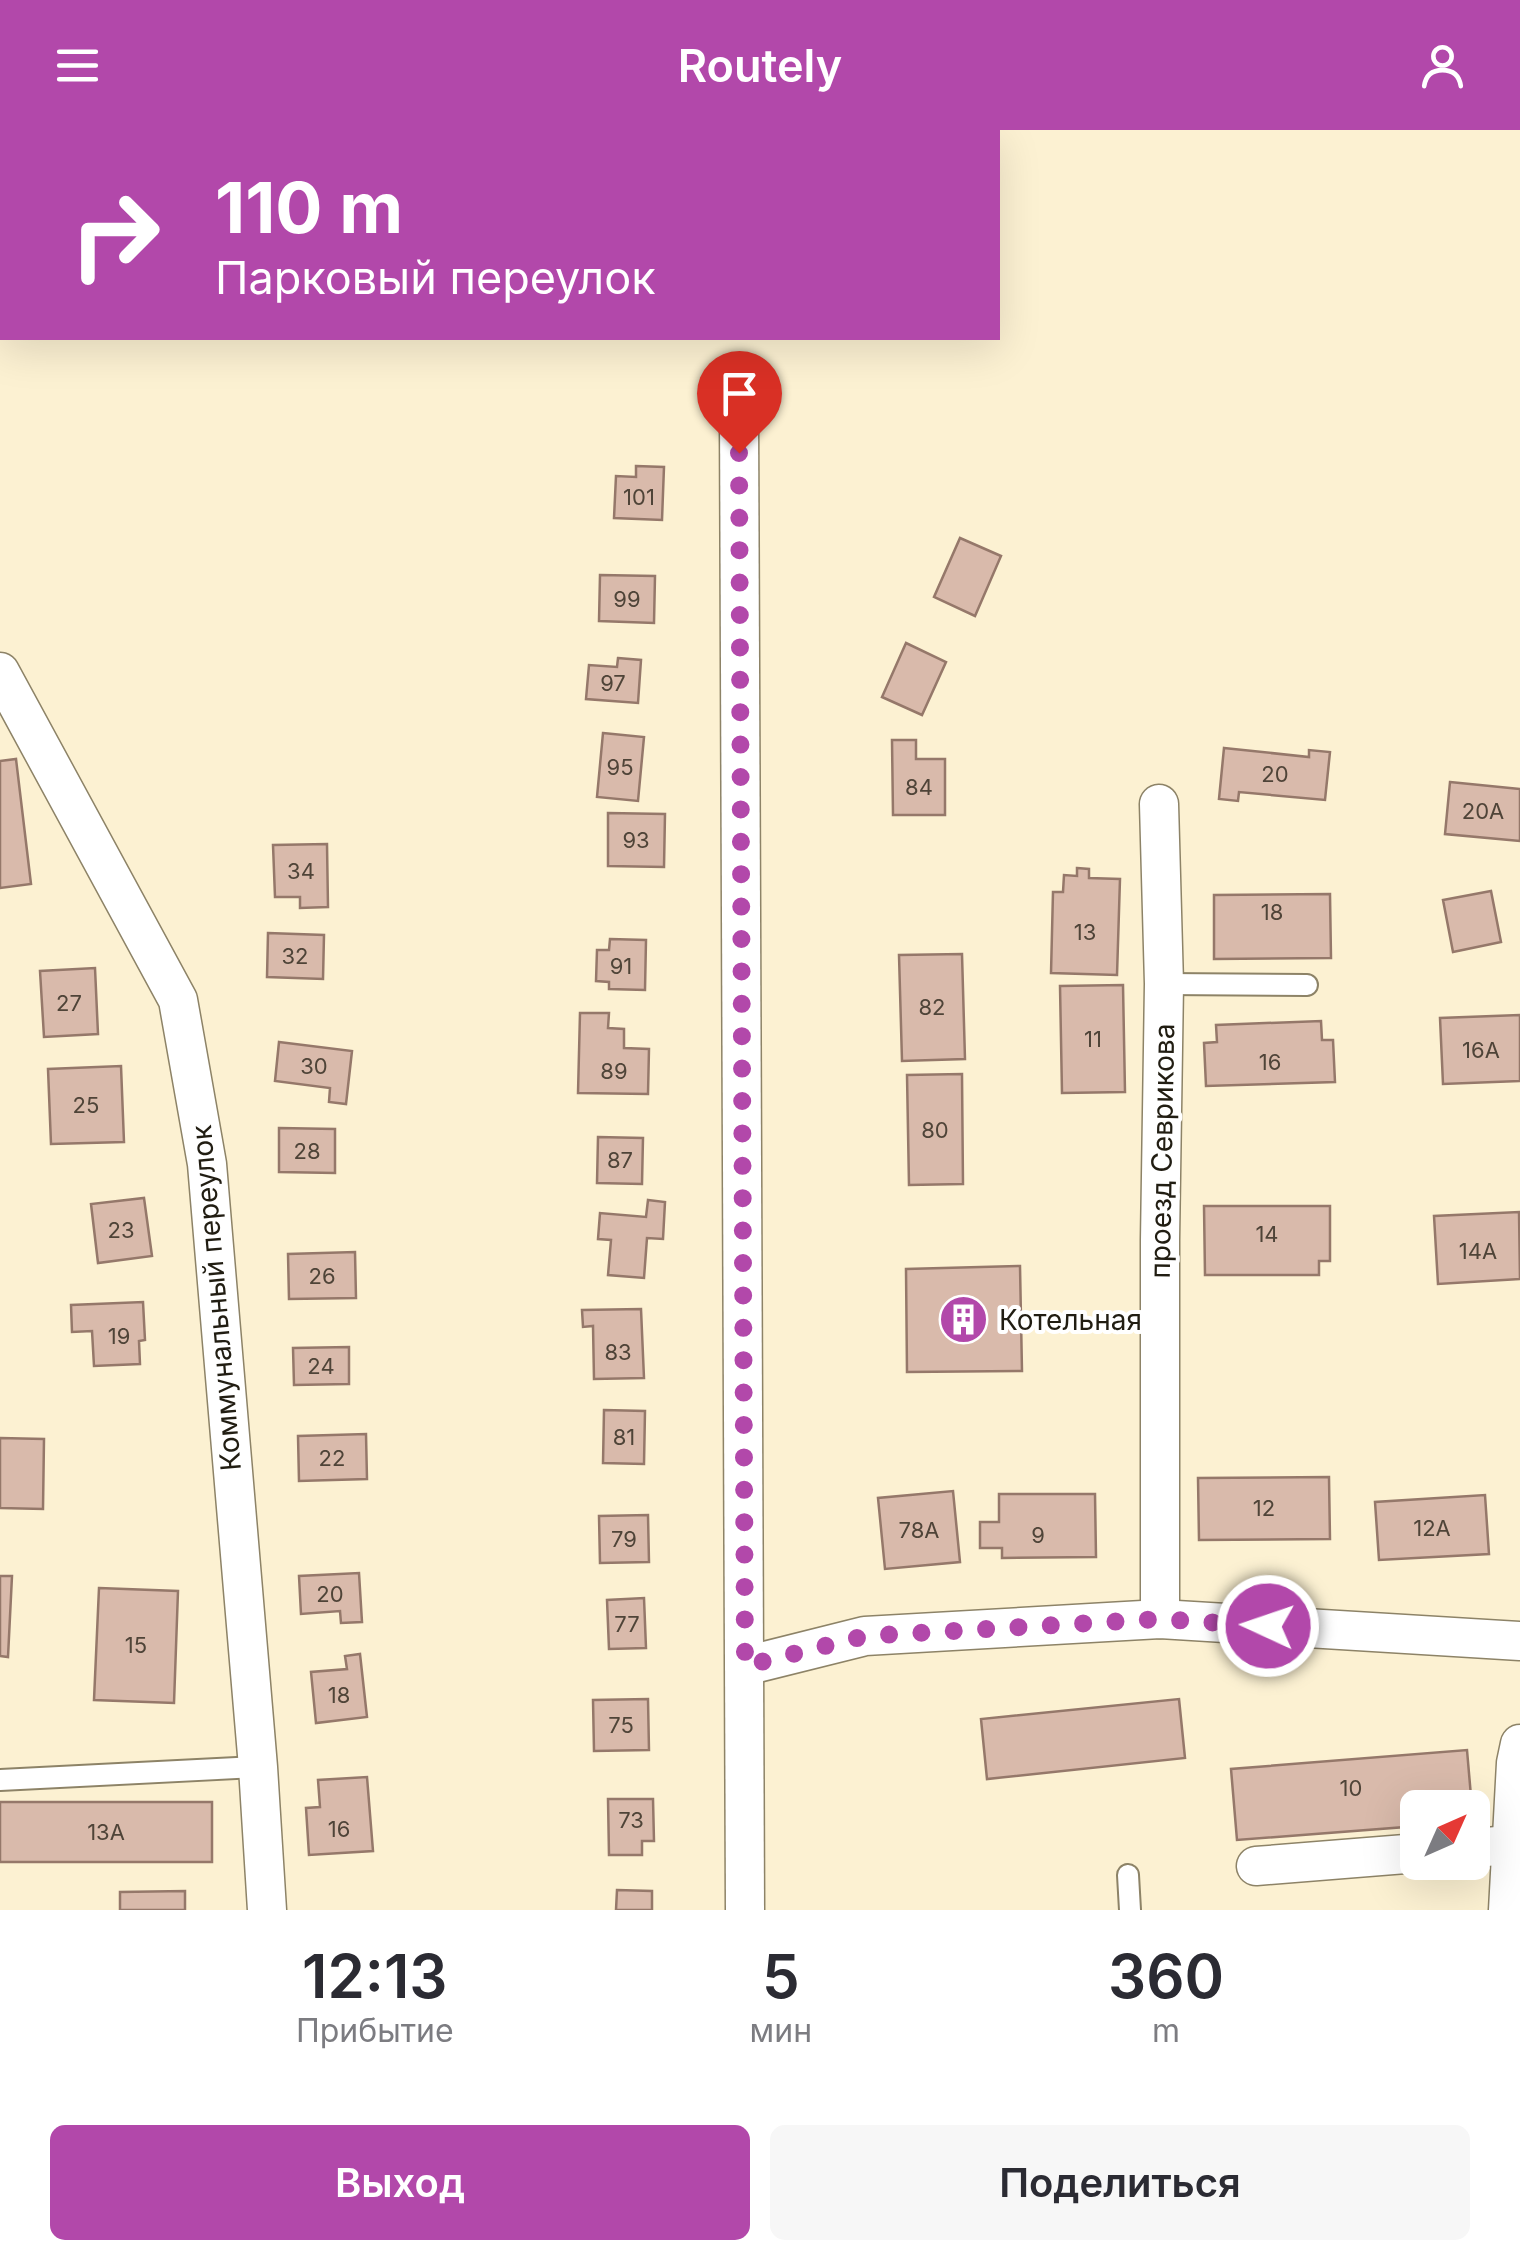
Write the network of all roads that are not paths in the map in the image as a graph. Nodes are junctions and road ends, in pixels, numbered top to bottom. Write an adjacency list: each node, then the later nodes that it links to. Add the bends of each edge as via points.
1 (738, 414): 8 (street)
2 (0, 672): 10 (street, Коммунальный переулок, via 178,1000 207,1164)
3 (1159, 804): 4 (street, проезд Севрикова)
4 (1164, 984): 5 (lane); 6 (street, проезд Севрикова)
5 (1306, 985)
6 (1160, 1619): 7 (street); 8 (street, via 865,1636)
7 (1520, 1641)
8 (745, 1666): 18 (street)
9 (1519, 1757): 12 (street)
10 (258, 1767): 11 (lane); 17 (street, Коммунальный переулок)
11 (0, 1780)
12 (1511, 1845): 13 (street); 20 (street)
13 (1490, 1847)
14 (1400, 1854): 15 (street)
15 (1256, 1866)
16 (1128, 1874): 19 (lane)
17 (266, 1910)
18 (745, 1910)
19 (1130, 1910)
20 (1508, 1910)

